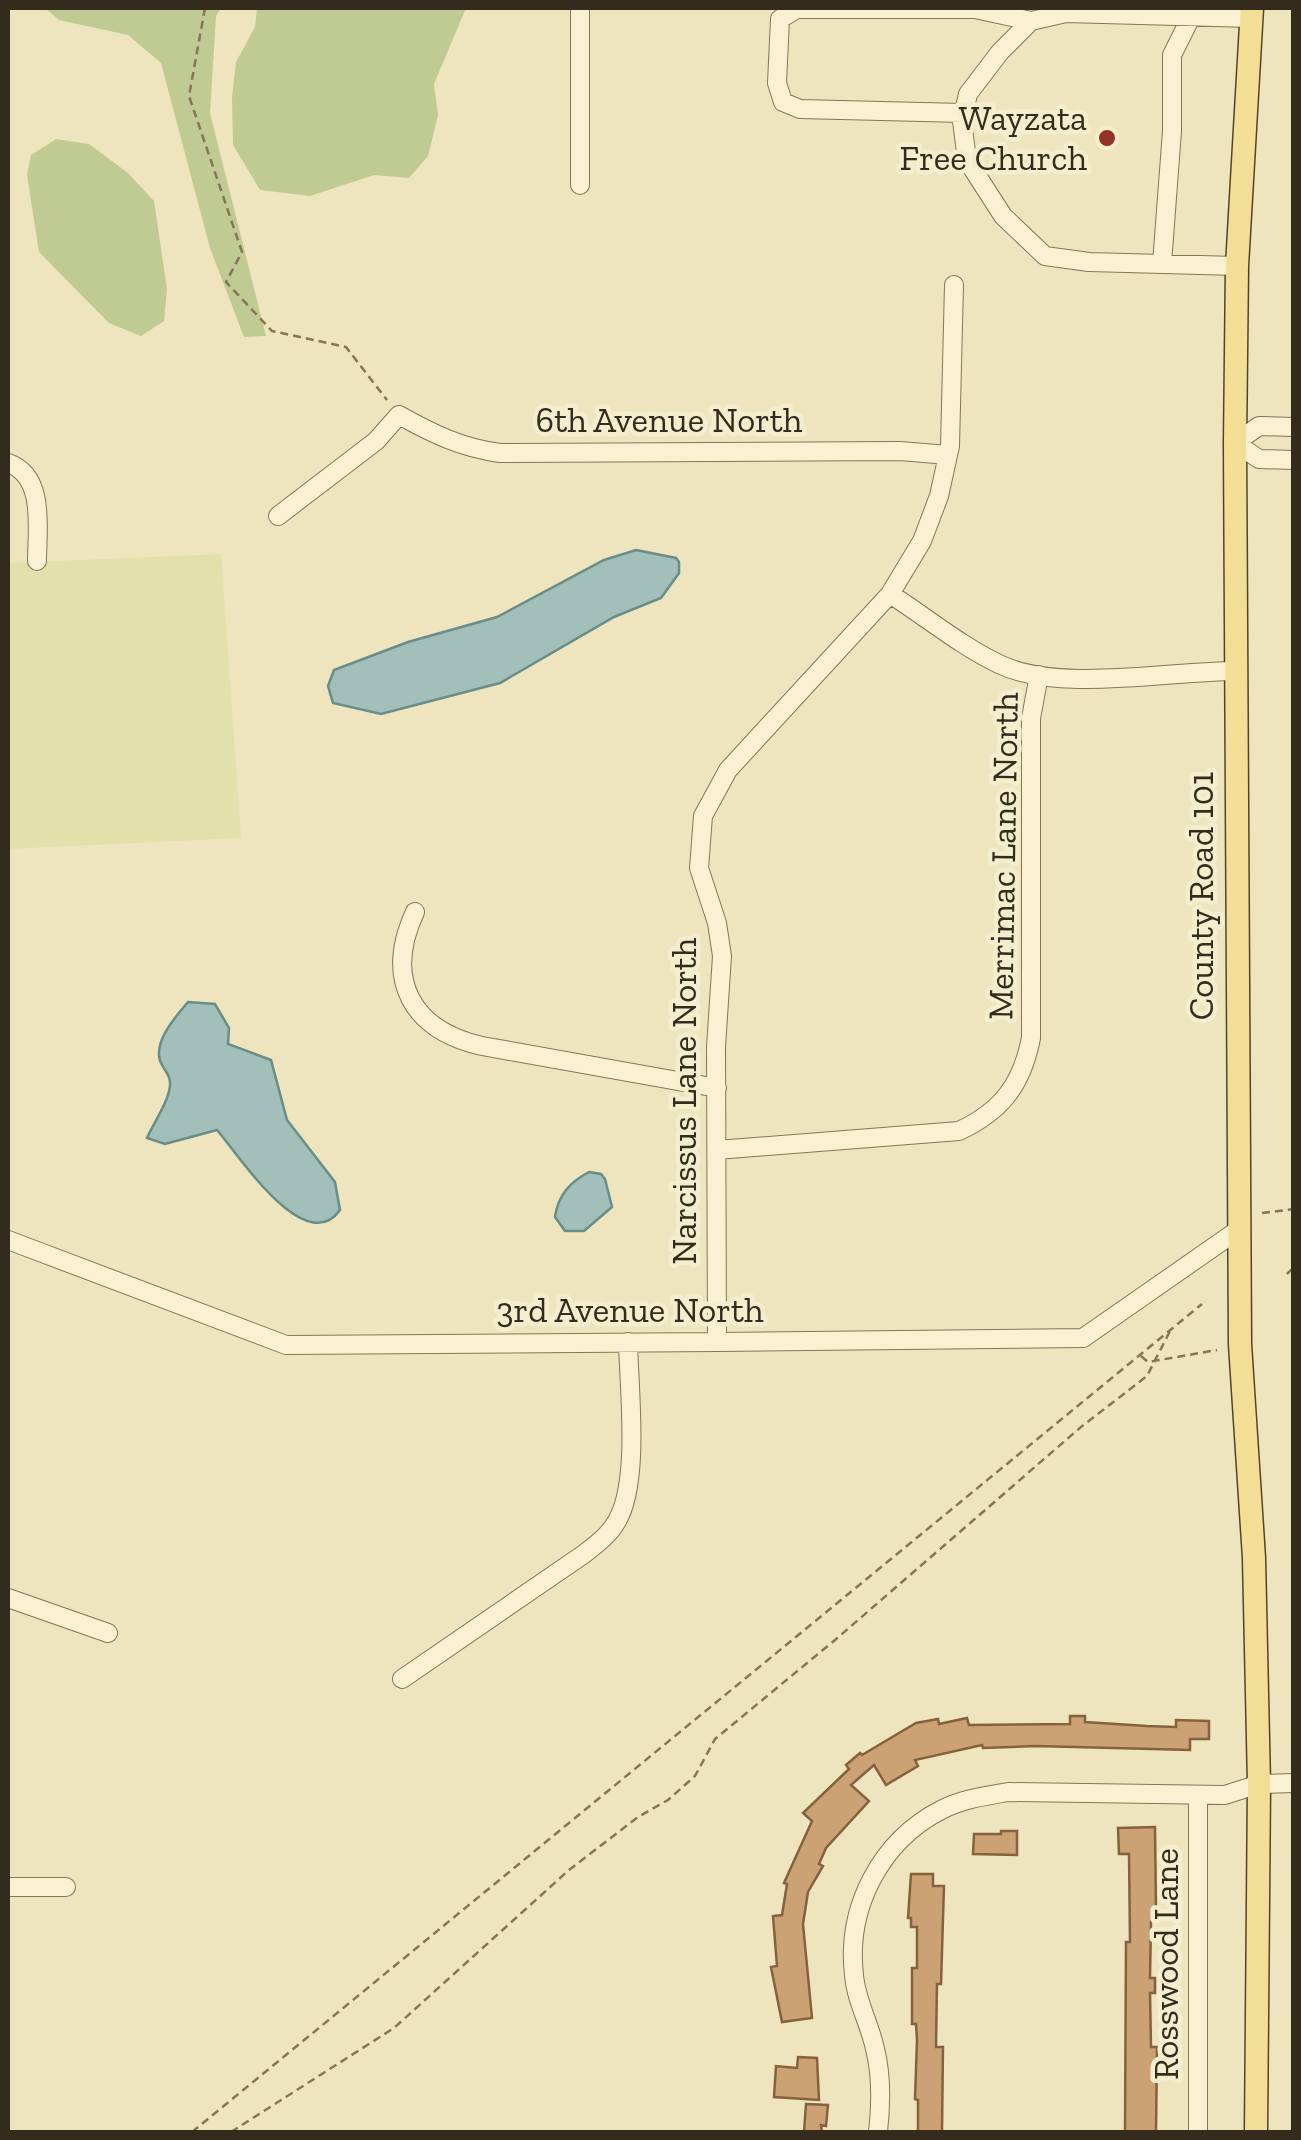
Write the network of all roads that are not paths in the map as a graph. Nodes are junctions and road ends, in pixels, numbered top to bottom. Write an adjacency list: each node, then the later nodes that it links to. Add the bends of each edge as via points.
1 (580, 8): 6 (street)
2 (1252, 13): 3 (street); 8 (main road, County Road 101)
3 (1190, 17): 4 (street, via 1066,13); 7 (street, via 1172,55)
4 (1031, 21): 5 (street, via 968,94); 5 (street, via 956,9 796,9 780,19 776,83 783,102)
5 (963, 114): 7 (street, via 967,160 1003,216 1046,256)
6 (580, 186)
7 (1162, 264): 8 (street)
8 (1237, 266): 11 (main road, County Road 101)
9 (954, 285): 12 (street, Narcissus Lane North)
10 (1294, 428): 11 (street, via 1260,426)
11 (1235, 443): 13 (street, via 1260,460); 18 (main road, County Road 101)
12 (948, 455): 15 (street, 6th Avenue North, via 500,453 443,440 399,416); 17 (street, Narcissus Lane North, via 922,541)
13 (1294, 460)
14 (8, 463): 16 (street, via 34,488)
15 (278, 516)
16 (37, 560)
17 (890, 594): 19 (street, via 1003,666); 21 (street, Narcissus Lane North, via 728,770 703,816 699,868 722,956)
18 (1235, 671): 19 (street); 23 (main road, County Road 101)
19 (1040, 674): 22 (street, Merrimac Lane North, via 1031,718 1032,1038 1009,1095 959,1130)
20 (415, 912): 21 (street, via 401,962 415,1010 434,1028 469,1043)
21 (717, 1088): 22 (street, Narcissus Lane North)
22 (718, 1150): 26 (street, Narcissus Lane North)
23 (1238, 1230): 26 (street, 3rd Avenue North, via 1083,1338); 31 (main road, County Road 101)
24 (8, 1240): 25 (street, 3rd Avenue North, via 286,1345)
25 (628, 1342): 26 (street, 3rd Avenue North); 29 (street, via 630,1471 619,1519 584,1554)
26 (717, 1342)
27 (8, 1598): 28 (street)
28 (108, 1634)
29 (402, 1679)
30 (1294, 1783): 31 (street)
31 (1259, 1784): 32 (street, via 1229,1795); 37 (main road, County Road 101)
32 (1198, 1796): 35 (street, via 975,1797 943,1808 890,1850 858,1910 853,1943 854,1977 876,2049); 36 (street, Rosswood Lane)
33 (8, 1887): 34 (street)
34 (66, 1887)
35 (878, 2132)
36 (1198, 2132)
37 (1256, 2132)

